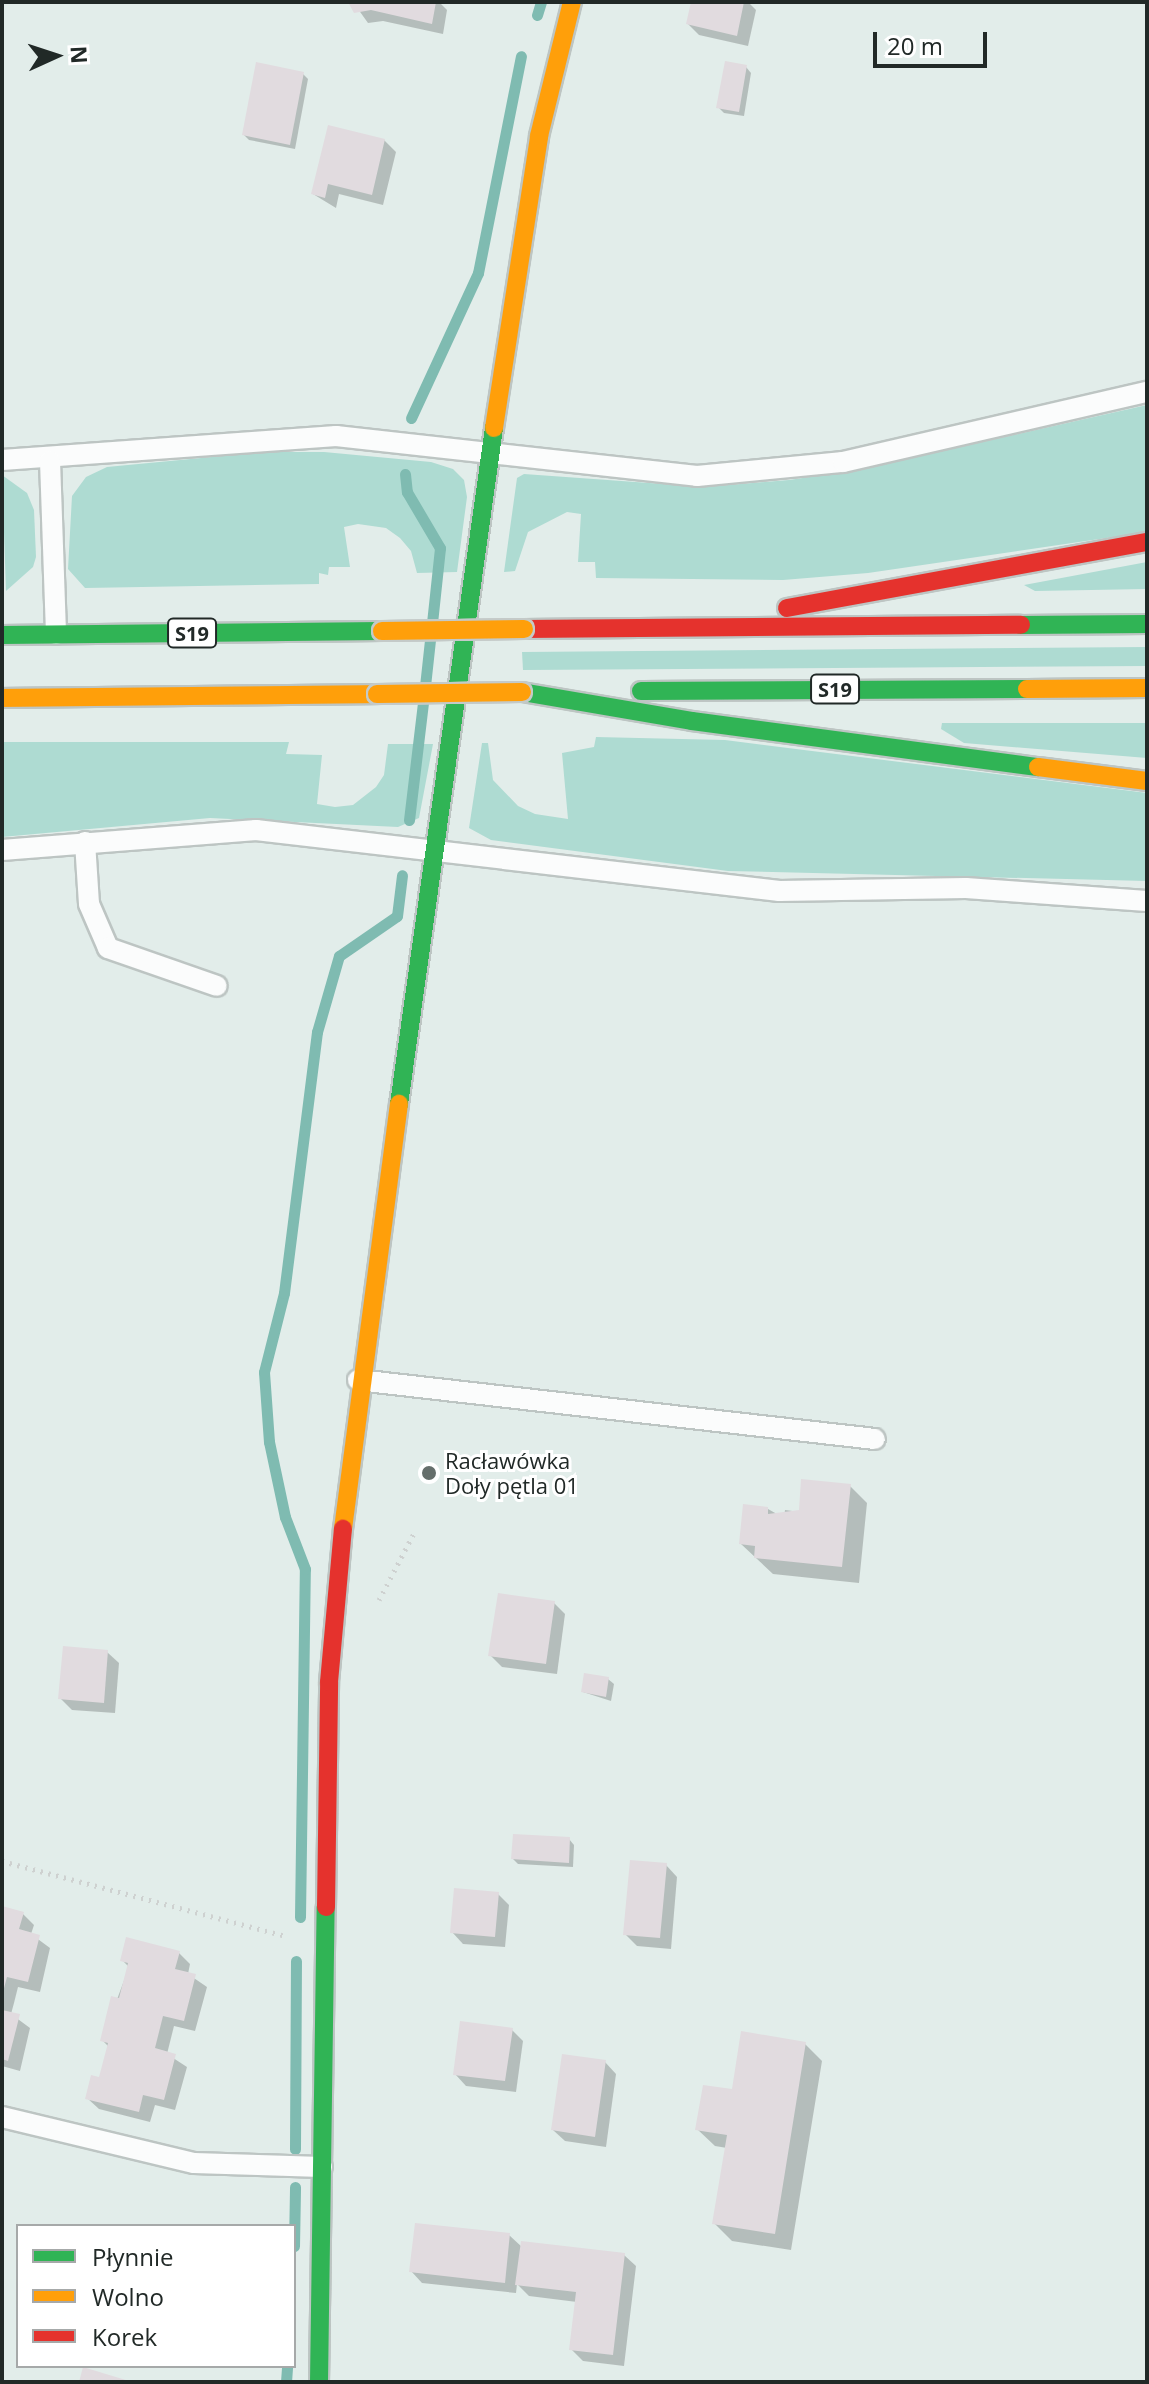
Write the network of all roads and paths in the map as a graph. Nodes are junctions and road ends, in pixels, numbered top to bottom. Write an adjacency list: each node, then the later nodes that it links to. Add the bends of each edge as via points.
1 (572, 2): 3 (main road, via 539,136)
2 (1147, 392): 3 (lane, via 843,462 776,471 697,476)
3 (494, 453): 5 (lane, via 336,436); 17 (main road)
4 (2, 460): 5 (lane)
5 (50, 461): 9 (lane)
6 (1147, 542): 8 (main road)
7 (1147, 624): 8 (main road, S19)
8 (680, 629): 9 (main road, S19, bridge)
9 (56, 634): 10 (main road, S19)
10 (2, 635)
11 (1147, 688): 12 (main road, S19)
12 (522, 692): 13 (main road, S19, bridge); 14 (main road, via 692,721)
13 (2, 698)
14 (1147, 781)
15 (85, 842): 16 (lane); 17 (lane, via 256,830); 19 (lane, via 89,904 108,948)
16 (2, 850)
17 (437, 852): 18 (lane, via 779,891 966,888); 20 (main road)
18 (1147, 901)
19 (217, 986)
20 (358, 1380): 21 (lane); 23 (main road, via 329,1682)
21 (875, 1439)
22 (2, 1861): 23 (path, via 287,1936)
23 (324, 1939): 25 (main road)
24 (2, 2117): 25 (lane, via 194,2163)
25 (322, 2167): 26 (main road)
26 (319, 2382)

